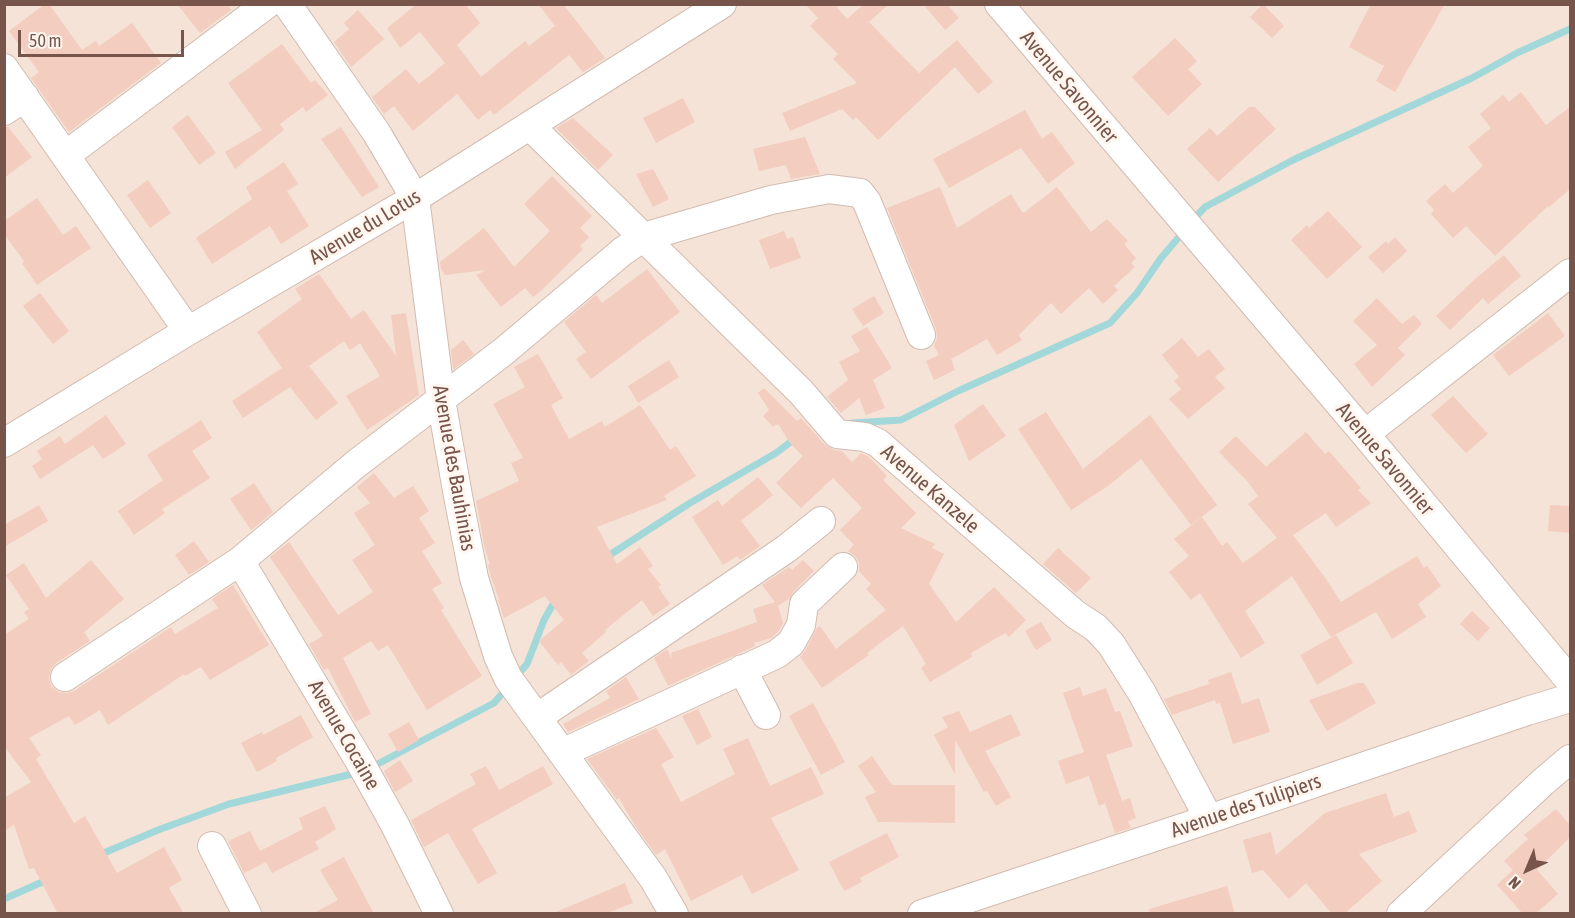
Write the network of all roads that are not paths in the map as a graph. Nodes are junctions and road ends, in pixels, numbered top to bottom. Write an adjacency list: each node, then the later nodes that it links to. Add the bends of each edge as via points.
1 (267, 4): 8 (street)
2 (287, 4): 9 (street, Avenue des Bauhinias, via 376,132)
3 (722, 4): 7 (street, Avenue du Lotus)
4 (999, 4): 15 (street, Avenue Savonnier)
5 (4, 68): 6 (street)
6 (15, 104): 8 (street)
7 (530, 126): 9 (street, Avenue du Lotus); 10 (street, Avenue Kanzele)
8 (66, 154): 12 (street)
9 (415, 198): 12 (street, Avenue du Lotus); 14 (street, Avenue des Bauhinias)
10 (644, 237): 13 (street, via 771,200 829,189 860,194 867,202); 14 (street); 28 (street, Avenue Kanzele, via 801,392 833,430 878,443 1096,628 1111,644 1142,693)
11 (1570, 273): 15 (street)
12 (188, 331): 16 (street, Avenue du Lotus)
13 (921, 335)
14 (441, 400): 18 (street, via 356,464); 24 (street, Avenue des Bauhinias, via 474,578 498,656 508,678)
15 (1365, 434): 22 (street, Avenue Savonnier)
16 (4, 443)
17 (821, 521): 24 (street, via 786,549)
18 (240, 561): 21 (street); 31 (street, Avenue Cocaine, via 365,771)
19 (843, 567): 20 (street, via 804,604 801,625 791,643 777,654)
20 (742, 669): 25 (street); 26 (street)
21 (65, 677)
22 (1570, 681)
23 (1570, 698): 28 (street, Avenue des Tulipiers)
24 (532, 709): 26 (street, Avenue des Bauhinias)
25 (766, 715)
26 (562, 753): 32 (street, Avenue des Bauhinias, via 653,878)
27 (1570, 759): 34 (street)
28 (1209, 819): 33 (street, Avenue des Tulipiers)
29 (212, 846): 30 (street)
30 (247, 914)
31 (439, 914)
32 (674, 914)
33 (922, 914)
34 (1401, 914)

